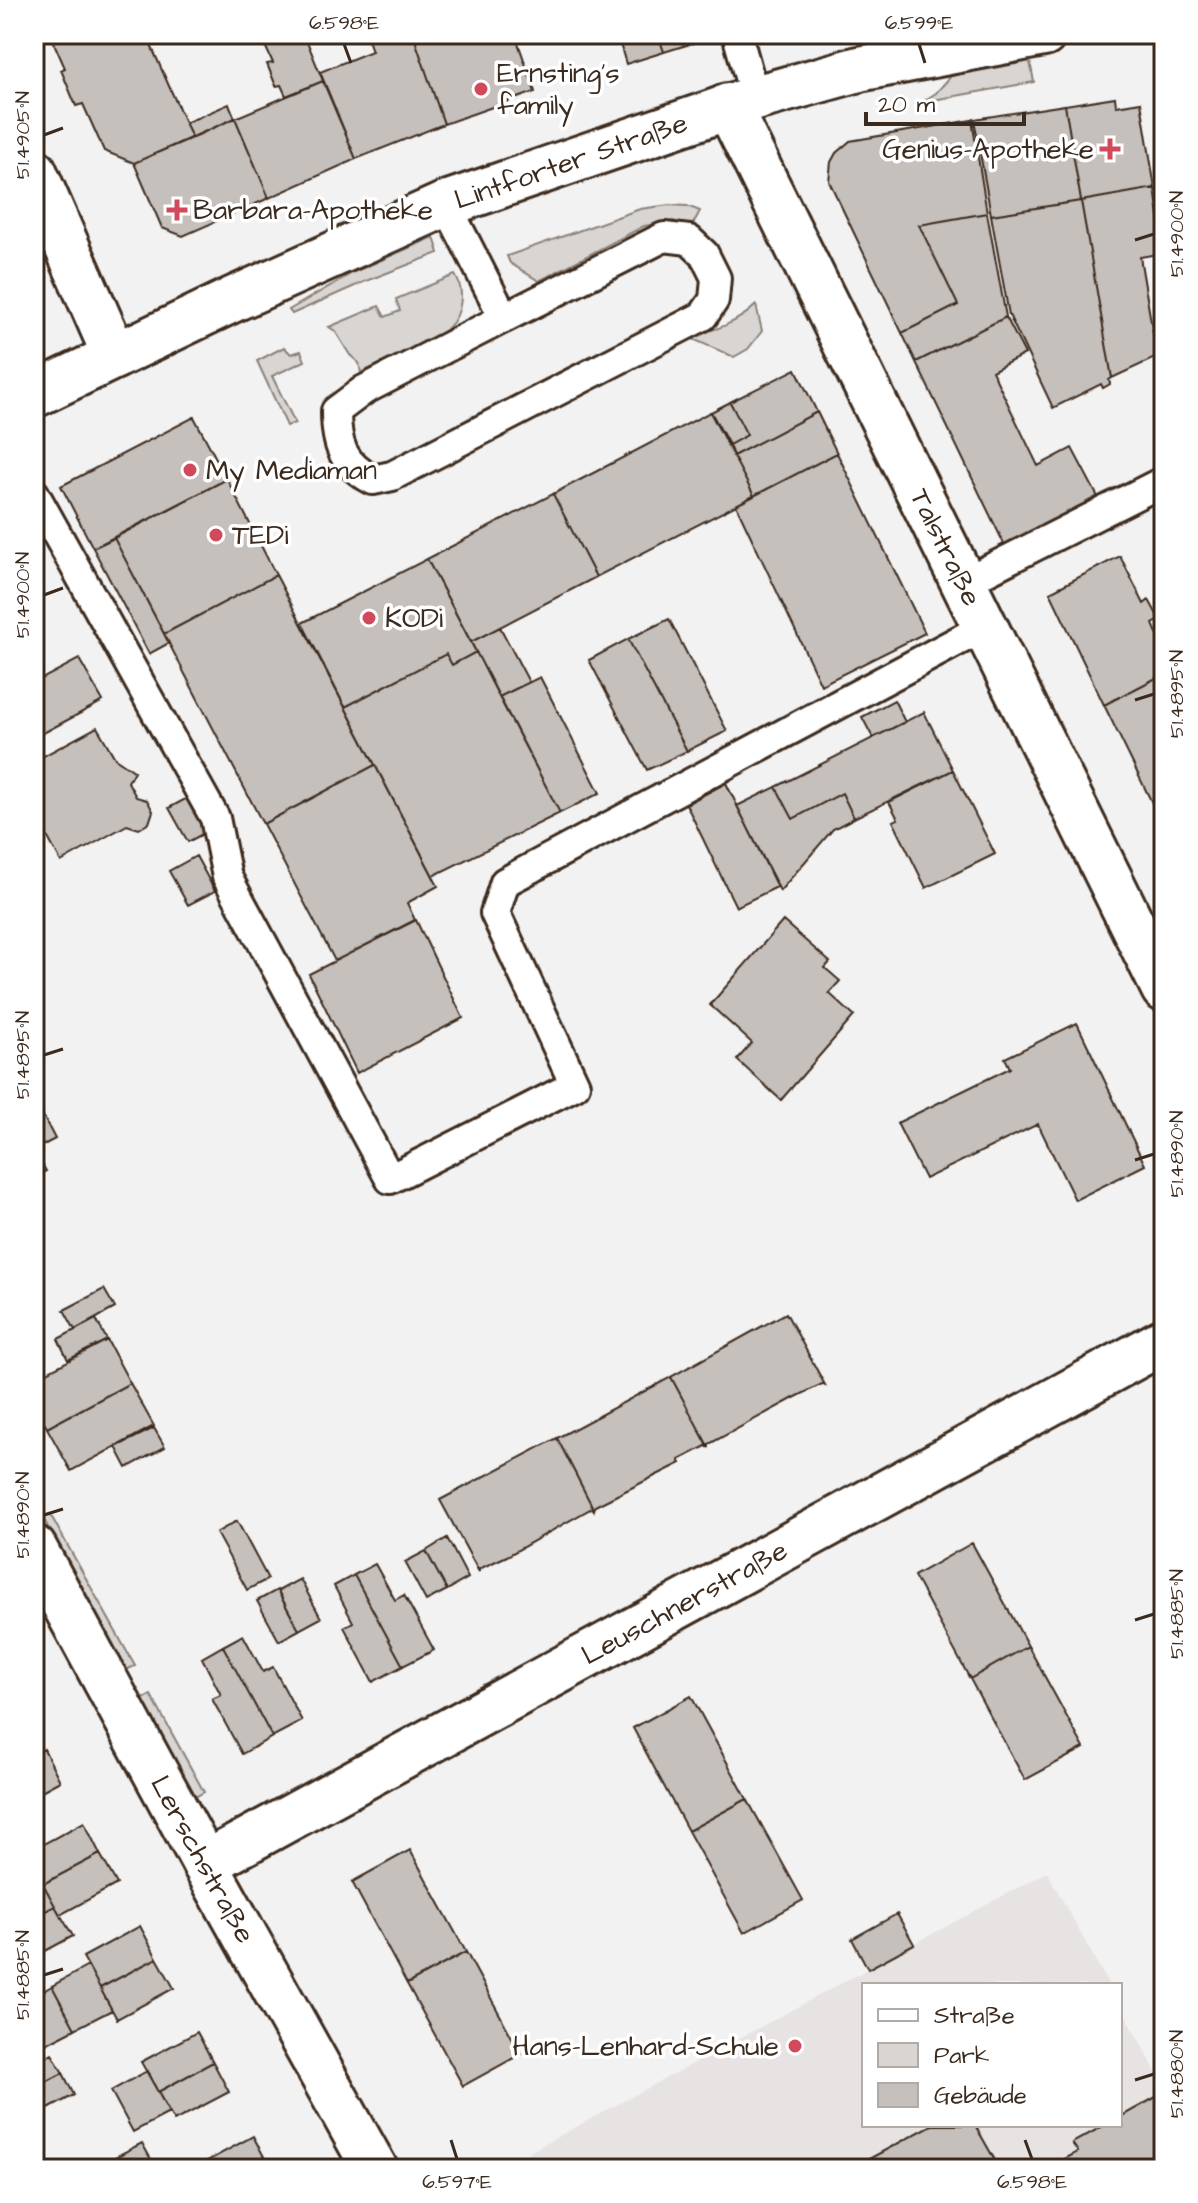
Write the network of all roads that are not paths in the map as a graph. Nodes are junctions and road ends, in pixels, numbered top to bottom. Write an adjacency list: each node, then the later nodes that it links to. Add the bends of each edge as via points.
1 (737, 34): 3 (lane)
2 (1044, 34): 3 (street, Lintforter Straße, via 859,69)
3 (741, 102): 5 (street, Lintforter Straße); 11 (street, Talstraße)
4 (34, 171): 7 (street)
5 (446, 204): 6 (lane); 7 (street, Lintforter Straße)
6 (504, 318): 6 (lane, via 364,390 336,411 341,450 357,472 373,480 392,476 703,316 714,300 716,278 704,254 689,240 664,237)
7 (115, 356): 8 (street, Lintforter Straße)
8 (34, 395)
9 (1164, 481): 11 (lane)
10 (34, 493): 12 (lane, via 215,818 227,877 390,1179 575,1085 495,913 505,882)
11 (964, 582): 12 (street, Talstraße)
12 (986, 626): 13 (street, Talstraße)
13 (1164, 989)
14 (1164, 1341): 16 (street, Leuschnerstraße)
15 (34, 1548): 16 (street, Lerschstraße)
16 (205, 1864): 17 (street, Lerschstraße)
17 (375, 2169)

